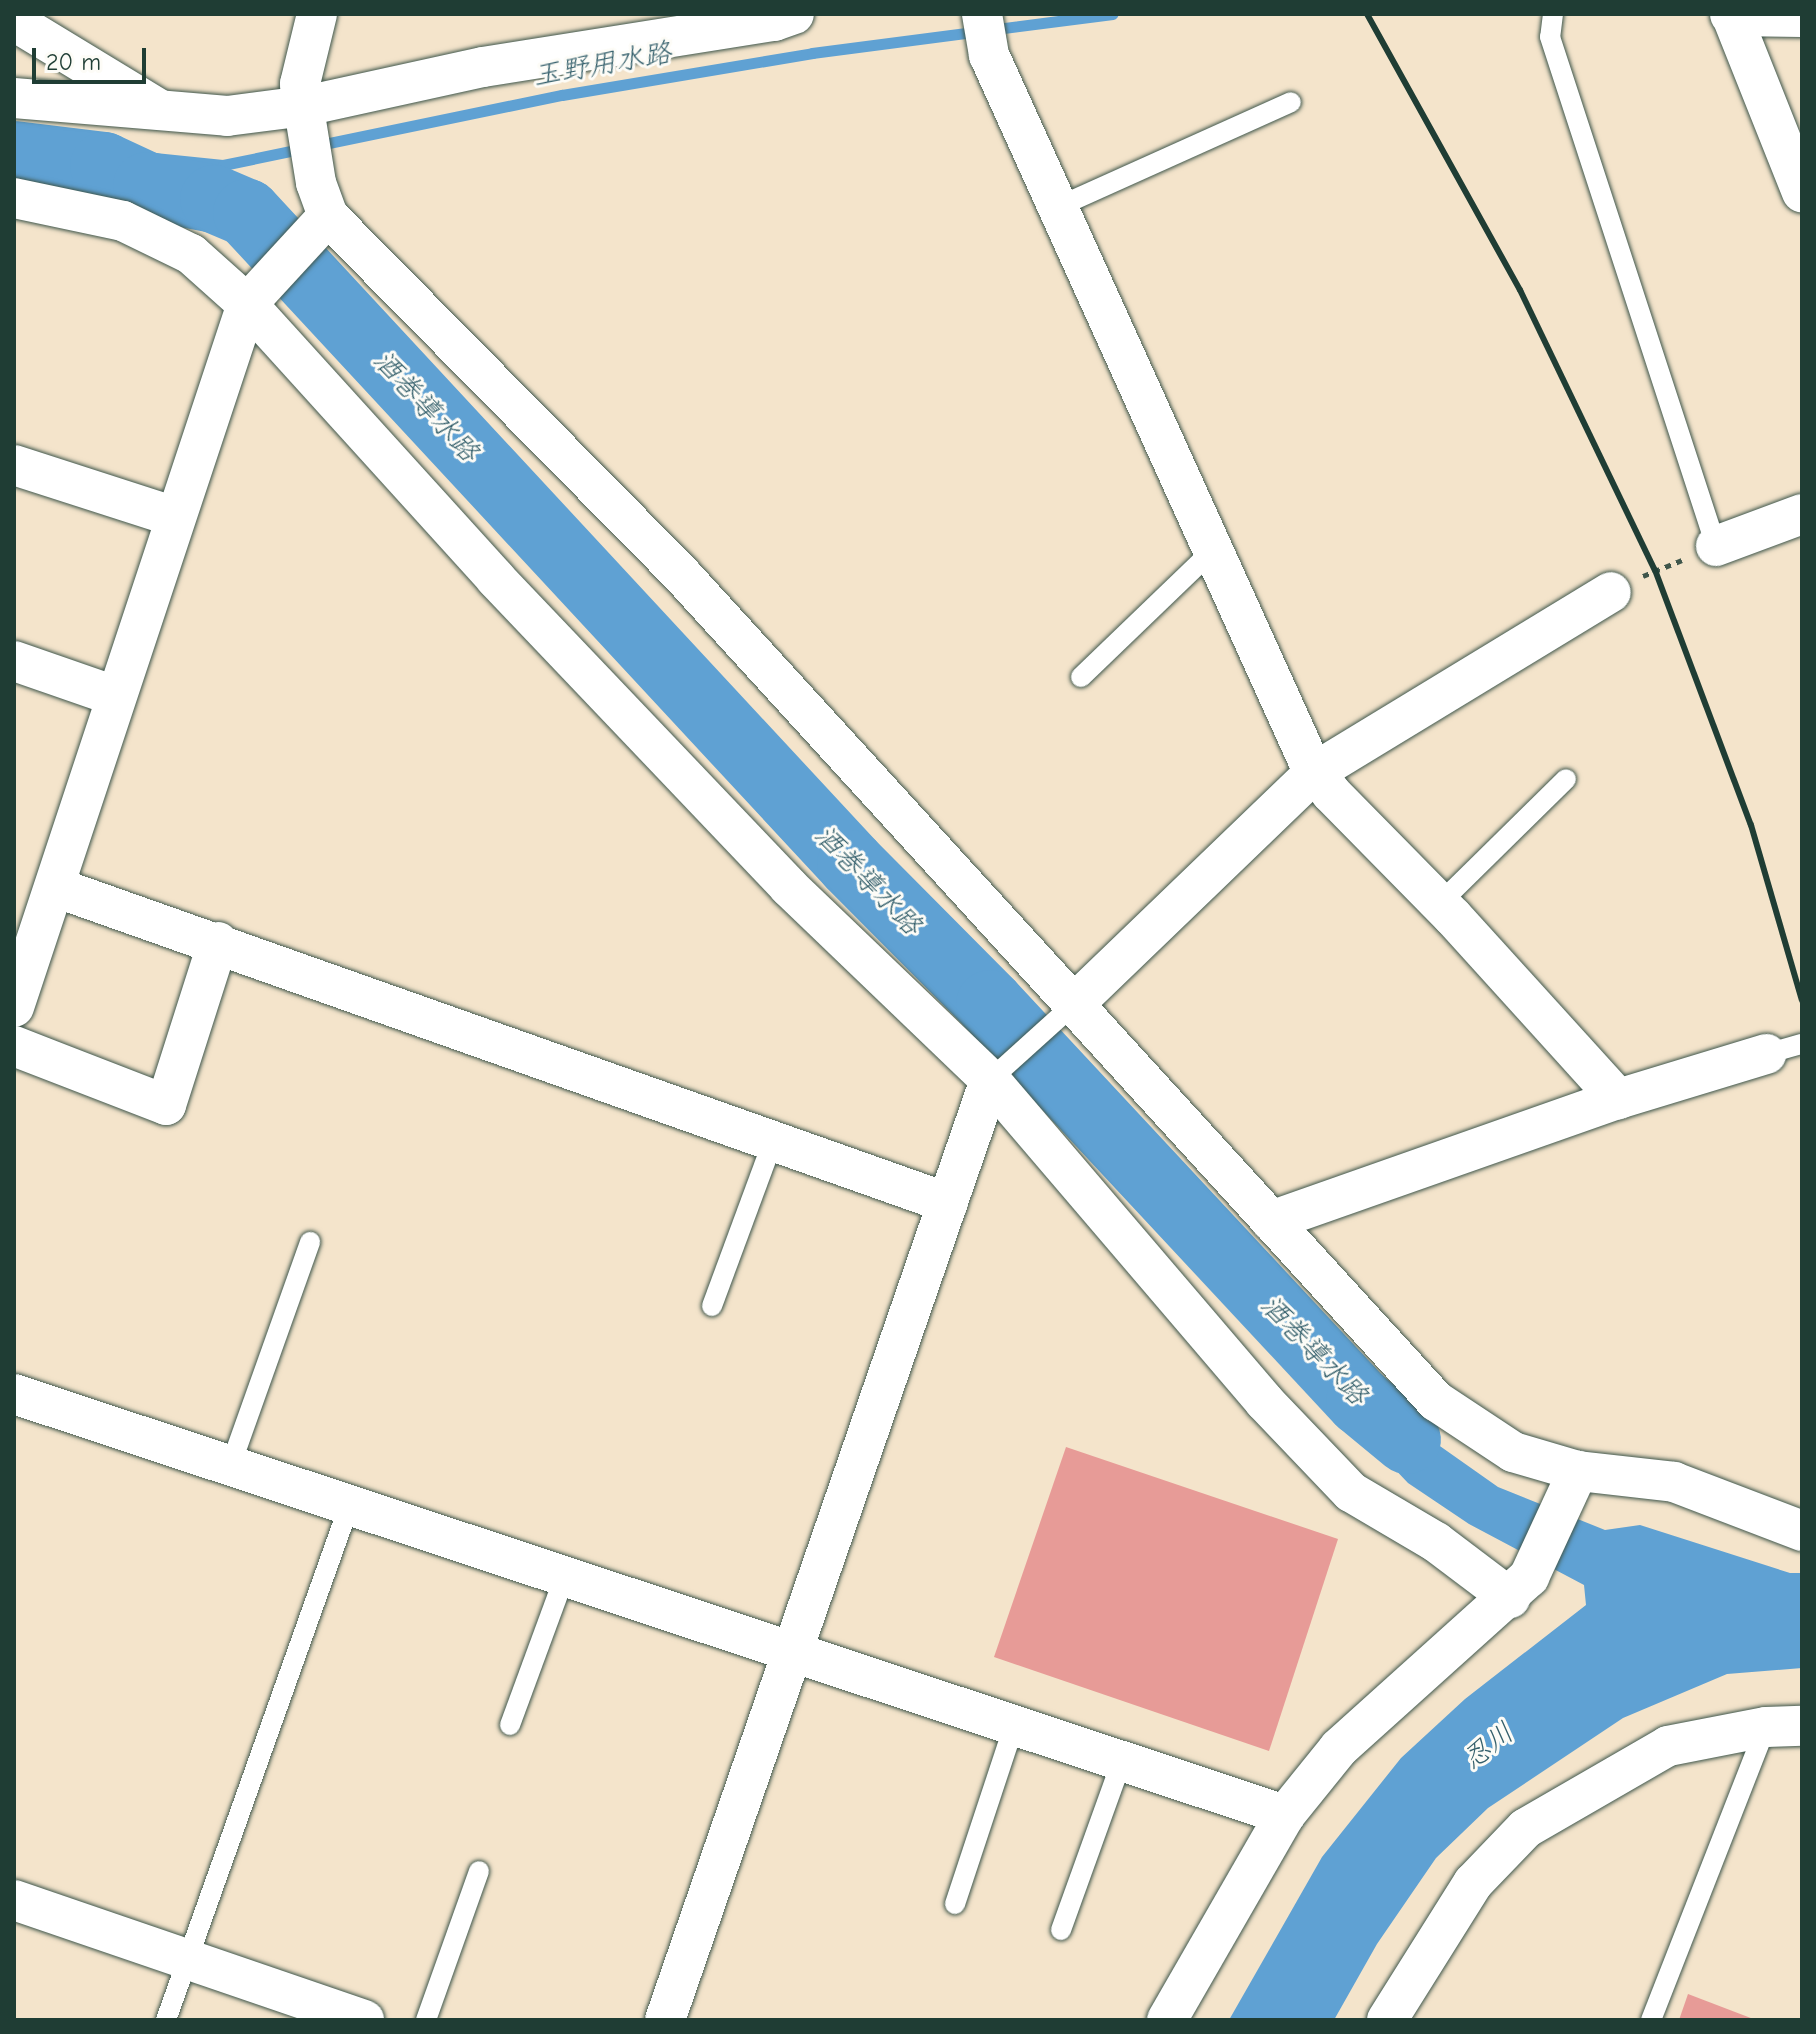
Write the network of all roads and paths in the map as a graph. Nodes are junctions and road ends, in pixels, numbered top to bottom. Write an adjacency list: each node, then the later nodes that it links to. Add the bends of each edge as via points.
1 (317, 14): 11 (street, via 301,65)
2 (794, 14): 11 (street, via 483,67)
3 (1553, 14): 20 (lane, via 1550,37)
4 (1732, 14): 5 (street); 12 (street)
5 (1802, 15)
6 (14, 21): 10 (street)
7 (985, 30): 14 (street)
8 (14, 98): 10 (street)
9 (1291, 102): 14 (lane)
10 (168, 115): 11 (street, via 227,116)
11 (309, 132): 15 (street)
12 (1802, 192)
13 (14, 198): 16 (street, via 123,221 191,254)
14 (1060, 206): 21 (street)
15 (317, 230): 16 (street); 32 (street, via 681,574)
16 (247, 304): 19 (street); 35 (street, via 496,579 789,887)
17 (14, 465): 19 (street)
18 (1802, 514): 20 (street)
19 (175, 517): 25 (street)
20 (1716, 546): 22 (path)
21 (1213, 550): 24 (lane); 26 (street)
22 (1611, 592): 26 (street)
23 (14, 661): 25 (street)
24 (1081, 677)
25 (115, 696): 28 (street)
26 (1315, 772): 29 (street); 32 (street)
27 (1566, 779): 29 (lane)
28 (55, 887): 30 (street); 31 (street)
29 (1439, 904): 36 (street)
30 (218, 942): 33 (street, via 166,1105); 37 (street)
31 (14, 1007)
32 (1064, 1012): 35 (lane); 39 (street)
33 (14, 1046)
34 (1784, 1049): 36 (street)
35 (998, 1071): 38 (street); 48 (street, via 1264,1401 1351,1492)
36 (1618, 1099): 39 (street)
37 (773, 1141): 38 (street); 41 (lane)
38 (948, 1203): 49 (street)
39 (1271, 1221): 44 (street, via 1436,1401 1513,1452)
40 (310, 1242): 43 (lane)
41 (712, 1306)
42 (14, 1394): 43 (street)
43 (230, 1467): 45 (street)
44 (1578, 1471): 46 (street, via 1674,1482); 48 (street)
45 (349, 1506): 47 (street); 59 (lane)
46 (1802, 1531)
47 (564, 1578): 49 (street); 50 (lane)
48 (1519, 1587): 54 (street, via 1339,1748)
49 (792, 1654): 51 (street); 63 (street)
50 (510, 1725)
51 (1014, 1726): 53 (street); 57 (lane)
52 (1784, 1726): 65 (street, via 1668,1746 1526,1828 1473,1883); 66 (lane)
53 (1122, 1761): 54 (street); 58 (lane)
54 (1285, 1815): 64 (street)
55 (479, 1871): 62 (lane)
56 (14, 1900): 59 (street)
57 (955, 1904)
58 (1061, 1930)
59 (187, 1959): 60 (lane); 61 (street)
60 (166, 2020)
61 (364, 2020)
62 (426, 2020)
63 (665, 2020)
64 (1167, 2020)
65 (1387, 2020)
66 (1651, 2020)

